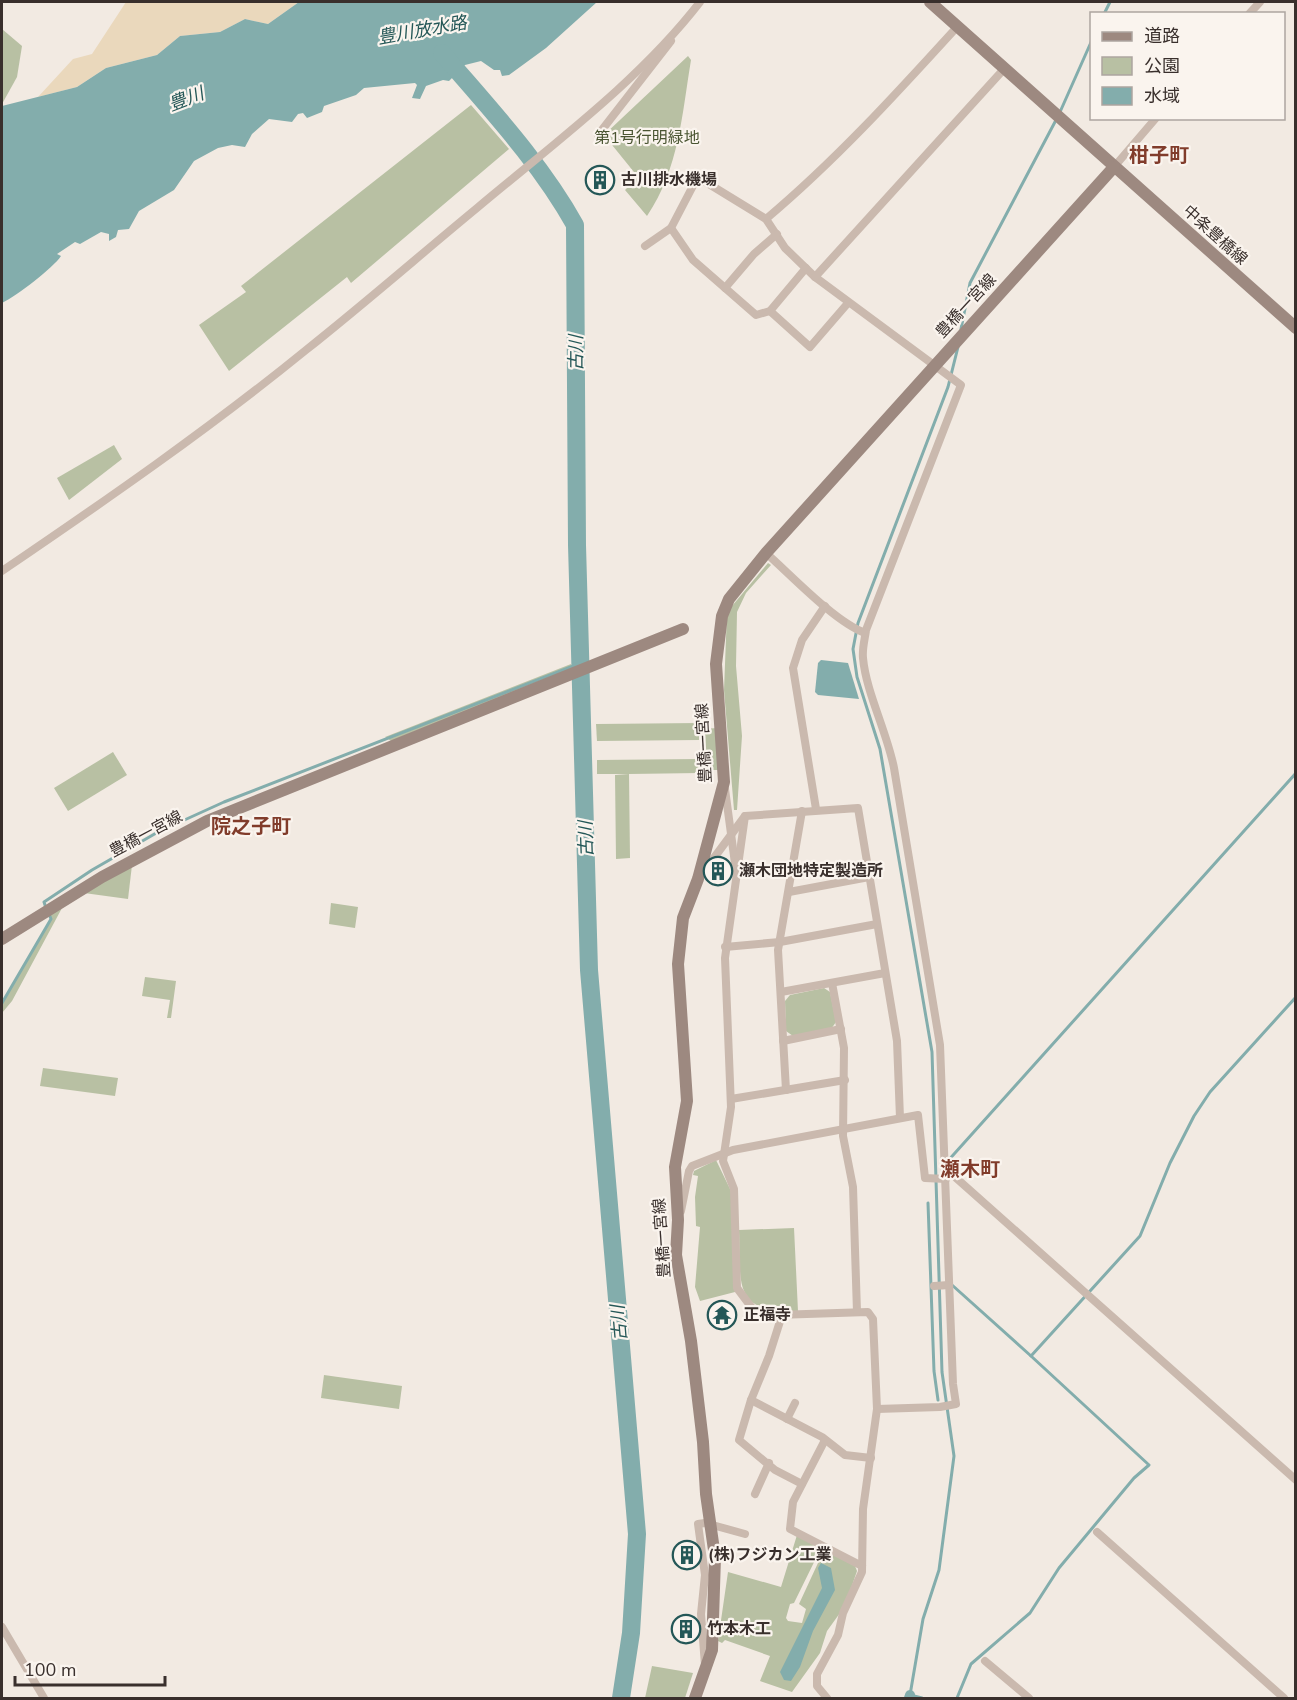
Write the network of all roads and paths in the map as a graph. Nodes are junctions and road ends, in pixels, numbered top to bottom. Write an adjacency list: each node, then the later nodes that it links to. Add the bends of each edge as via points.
1 (700, 2): 4 (street)
2 (930, 2): 3 (main road)
3 (957, 27): 5 (main road); 9 (street, via 877,115)
4 (676, 30): 7 (street, via 668,46); 21 (street, via 578,123 305,351 90,512)
5 (1004, 69): 8 (main road); 14 (street)
6 (1154, 120): 8 (street)
7 (598, 135)
8 (1114, 167): 18 (main road, 中条豊橋線); 19 (main road, 豊橋一宮線, via 960,337)
9 (766, 219): 10 (street, via 704,181 696,182); 11 (street)
10 (670, 228): 12 (street); 15 (street, via 693,260)
11 (777, 234): 13 (street); 15 (street)
12 (645, 246)
13 (806, 268): 14 (street); 17 (street)
14 (815, 277): 16 (street)
15 (725, 288): 17 (street, via 756,315)
16 (848, 303): 17 (street, via 810,347); 19 (street)
17 (770, 311)
18 (1296, 328)
19 (940, 370): 20 (main road, 豊橋一宮線); 24 (street, via 961,385)
20 (766, 554): 22 (street); 25 (main road, 豊橋一宮線, via 729,599 722,616 716,664)
21 (2, 571)
22 (825, 606): 24 (street); 26 (street, via 802,640 793,668)
23 (683, 629): 35 (main road, 豊橋一宮線, via 207,821 102,877)
24 (860, 631): 49 (street, via 866,678 892,758 939,1035)
25 (724, 782): 29 (street); 32 (main road, 豊橋一宮線)
26 (816, 809): 27 (street); 31 (street, via 858,808)
27 (802, 811): 28 (street); 33 (street)
28 (745, 816): 29 (street); 30 (street)
29 (730, 836): 30 (street); 32 (street)
30 (737, 876): 37 (street)
31 (869, 877): 33 (street); 34 (street)
32 (698, 879): 50 (main road, 豊橋一宮線, via 683,918 678,964 687,1101 675,1167)
33 (789, 892): 36 (street)
34 (877, 924): 36 (street); 38 (street)
35 (2, 939)
36 (780, 942): 37 (street); 40 (street)
37 (725, 947): 45 (street)
38 (885, 974): 39 (street); 46 (street, via 897,1041)
39 (832, 983): 40 (street); 41 (street)
40 (781, 993): 42 (street)
41 (841, 1029): 42 (street); 43 (street)
42 (783, 1041): 44 (street)
43 (845, 1080): 44 (street); 47 (street)
44 (786, 1090): 45 (street)
45 (731, 1099): 48 (street)
46 (900, 1118): 47 (street); 49 (street, via 922,1114 925,1176)
47 (844, 1129): 48 (street); 53 (street, via 853,1187)
48 (724, 1153): 50 (street, via 688,1171); 54 (street, via 723,1161 734,1189 737,1288 752,1308)
49 (942, 1172): 51 (street); 62 (street, via 1089,1294)
50 (678, 1220): 65 (main road, 豊橋一宮線, via 676,1255 691,1341)
51 (947, 1285): 52 (street); 57 (street, via 956,1404)
52 (934, 1286)
53 (857, 1312): 54 (street); 57 (street, via 872,1316)
54 (782, 1315): 55 (street)
55 (751, 1400): 58 (street); 61 (street, via 739,1440)
56 (795, 1403): 58 (street)
57 (877, 1409): 60 (street)
58 (787, 1419): 59 (street)
59 (825, 1440): 60 (street, via 845,1455); 63 (street)
60 (871, 1458): 68 (street, via 863,1509)
61 (769, 1463): 63 (street, via 782,1475); 64 (street)
62 (1296, 1480)
63 (802, 1484): 68 (street, via 794,1502 790,1529)
64 (755, 1494)
65 (711, 1526): 67 (street); 72 (main road, 豊橋一宮線, via 715,1557 713,1648)
66 (1097, 1532): 75 (street)
67 (745, 1534)
68 (862, 1566): 73 (street, via 818,1674 817,1686)
69 (2, 1627): 71 (street)
70 (985, 1661): 74 (street)
71 (44, 1698)
72 (695, 1698)
73 (827, 1698)
74 (1029, 1698)
75 (1284, 1698)

